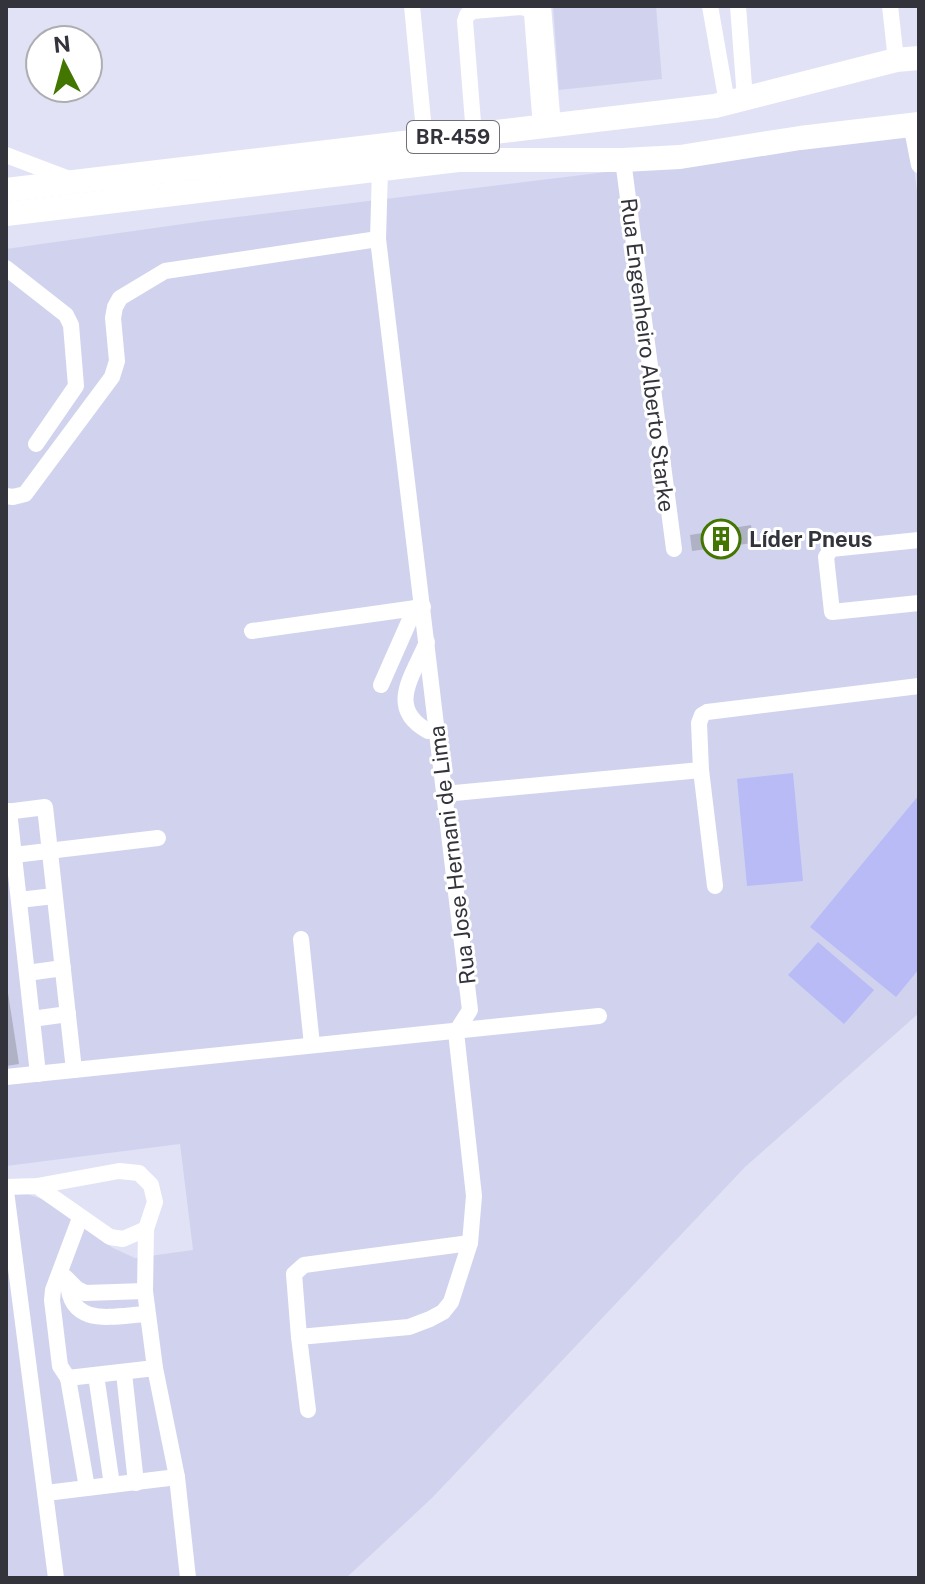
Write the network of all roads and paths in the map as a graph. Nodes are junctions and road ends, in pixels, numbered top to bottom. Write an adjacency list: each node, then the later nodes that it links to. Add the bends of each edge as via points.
1 (412, 6): 12 (street)
2 (543, 6): 10 (street)
3 (710, 6): 8 (street)
4 (738, 6): 8 (street)
5 (890, 6): 6 (street)
6 (907, 59): 7 (highway); 8 (highway, BR-459)
7 (919, 77)
8 (736, 101): 10 (highway, BR-459)
9 (916, 120): 14 (highway, BR-459, via 680,157); 15 (street)
10 (547, 126): 11 (highway, BR-459); 11 (street, via 529,9 473,11 465,21)
11 (474, 135): 12 (highway, BR-459)
12 (425, 141): 17 (highway, BR-459)
13 (6, 155): 17 (street)
14 (623, 160): 16 (highway, BR-459, via 458,160); 25 (street, Rua Engenheiro Alberto Starke)
15 (919, 165)
16 (380, 169): 19 (highway, BR-459); 20 (street, Rua Jose Hernani de Lima)
17 (77, 182): 18 (highway, BR-459)
18 (6, 190)
19 (6, 214)
20 (378, 239): 23 (street, via 165,271 120,298 113,318 117,361 112,377 25,494); 27 (street, Rua Jose Hernani de Lima)
21 (6, 268): 22 (street, via 66,315 71,325 76,386)
22 (36, 444)
23 (6, 496)
24 (919, 540): 26 (street, via 831,549 826,557 832,612)
25 (674, 549)
26 (919, 603)
27 (419, 608): 28 (street); 29 (street, Rua Jose Hernani de Lima); 30 (street)
28 (252, 631)
29 (427, 641): 32 (street, Rua Jose Hernani de Lima); 32 (street, via 403,699 417,725 428,731)
30 (381, 685)
31 (919, 686): 33 (street, via 707,712 699,723)
32 (437, 728): 34 (street, Rua Jose Hernani de Lima)
33 (701, 770): 34 (street); 39 (street)
34 (444, 794): 48 (street, Rua Jose Hernani de Lima, via 470,1010)
35 (8, 812): 37 (street, via 45,807); 38 (street)
36 (158, 838): 37 (street)
37 (49, 851): 38 (street); 40 (street)
38 (14, 855): 41 (street)
39 (715, 886)
40 (54, 896): 41 (street); 43 (street)
41 (19, 900): 44 (street)
42 (301, 939): 49 (street)
43 (63, 968): 44 (street); 45 (street)
44 (27, 973): 47 (street)
45 (68, 1014): 47 (street); 50 (street)
46 (599, 1016): 48 (street)
47 (32, 1019): 51 (street)
48 (456, 1032): 49 (street); 57 (street, Rua Jose Hernani de Lima, via 474,1196)
49 (312, 1045): 50 (street)
50 (74, 1070): 51 (street)
51 (38, 1074): 52 (street)
52 (6, 1077)
53 (37, 1186): 54 (street); 55 (street); 56 (street, via 119,1171 139,1173 151,1185 155,1202)
54 (6, 1189): 71 (street)
55 (80, 1218): 56 (street, via 110,1237 123,1239); 58 (street)
56 (146, 1229): 59 (street)
57 (470, 1243): 61 (street, Rua Jose Hernani de Lima, via 443,1312 409,1327); 61 (street, via 304,1265 294,1274 293,1284)
58 (64, 1275): 59 (street, via 85,1293); 60 (street, via 78,1311 89,1316); 65 (street, via 52,1300 60,1366)
59 (145, 1291): 60 (street)
60 (147, 1314): 62 (street)
61 (299, 1337): 66 (street)
62 (155, 1368): 63 (street); 67 (street)
63 (124, 1373): 64 (street); 68 (street)
64 (96, 1375): 65 (street); 69 (street)
65 (68, 1378): 70 (street)
66 (308, 1410)
67 (177, 1477): 68 (street); 73 (street)
68 (136, 1483): 69 (street)
69 (112, 1485): 70 (street)
70 (87, 1488): 71 (street)
71 (46, 1493): 72 (street)
72 (56, 1578)
73 (188, 1578)

